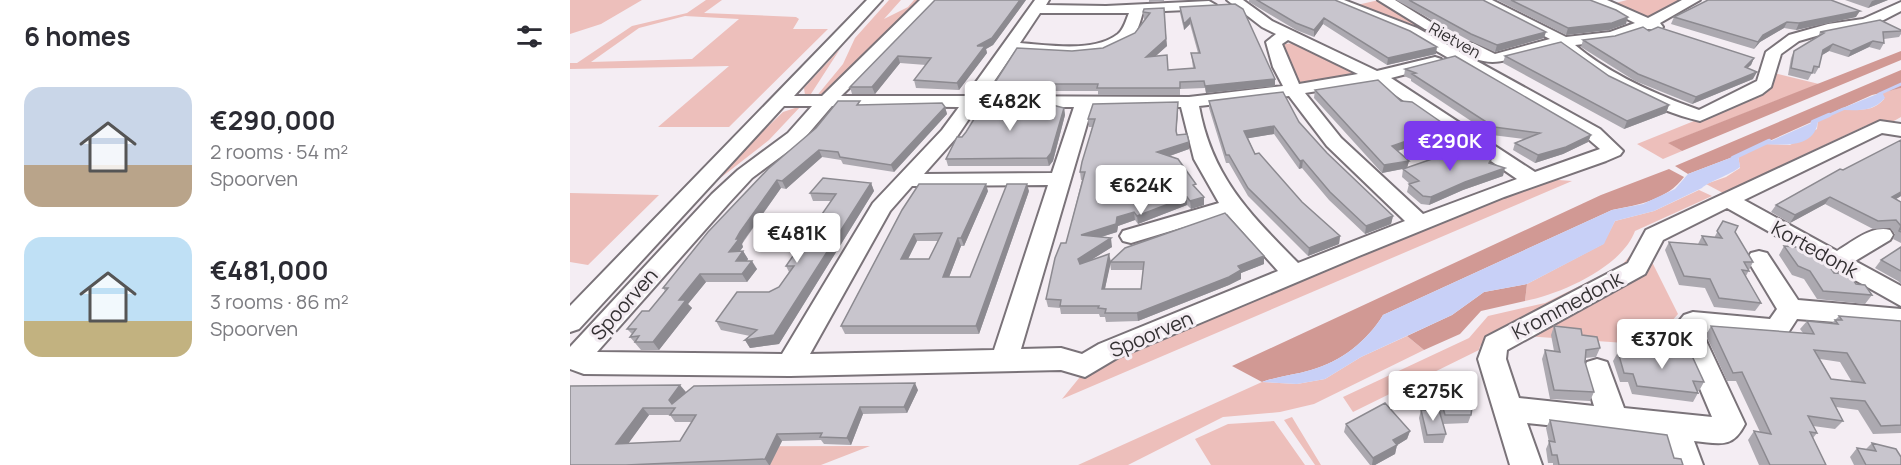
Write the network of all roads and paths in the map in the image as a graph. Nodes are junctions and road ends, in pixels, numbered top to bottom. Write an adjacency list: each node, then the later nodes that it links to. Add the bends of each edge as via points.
1 (875, 0): 22 (street, via 823,56 817,69)
2 (928, 0): 24 (street, Spoorven)
3 (1331, 0): 19 (street, Spoorven, via 1412,31)
4 (1385, 0): 17 (street, Rietven, via 1491,59 1540,45)
5 (1481, 0): 17 (street)
6 (1693, 0): 14 (street, Rietven)
7 (1601, 1): 14 (street)
8 (1236, 2): 11 (street); 16 (street)
9 (1038, 4): 11 (street); 18 (street)
10 (1901, 6): 13 (street)
11 (1137, 9): 18 (street, via 1128,32 1114,43 1081,48)
12 (1849, 9): 13 (street)
13 (1875, 17): 17 (street, via 1867,23 1794,38 1764,61 1764,82 1756,90 1700,116 1665,104 1586,62)
14 (1648, 24): 15 (street); 17 (street, Rietven, via 1612,36)
15 (1674, 33)
16 (1287, 34): 20 (street); 21 (street, via 1274,42 1276,55)
17 (1564, 43)
18 (1009, 47): 25 (street)
19 (1456, 56): 20 (street); 30 (street, Spoorven, via 1593,133 1613,151)
20 (1377, 76): 21 (street); 30 (street)
21 (1295, 90): 26 (street); 33 (street, via 1349,160)
22 (783, 101): 24 (street); 42 (street)
23 (1085, 101): 25 (street); 26 (street); 28 (street)
24 (828, 102): 25 (street); 44 (street, Spoorven, via 795,137 745,174 720,199 575,359 584,363)
25 (971, 102): 29 (street, via 949,134)
26 (1189, 102): 32 (street, via 1200,150)
27 (1901, 130): 31 (street, Krommedonk, via 1880,127)
28 (1059, 178): 29 (street); 43 (street)
29 (906, 180): 44 (street, via 881,208)
30 (1533, 180): 33 (street, Spoorven)
31 (1728, 200): 37 (street, Kortedonk); 46 (street, Krommedonk, via 1654,235 1637,268 1495,344 1492,359)
32 (1232, 206): 35 (street); 38 (street)
33 (1421, 224): 38 (street, Spoorven)
34 (1882, 235): 37 (street)
35 (1131, 236)
36 (1759, 259): 40 (street)
37 (1837, 261): 39 (street, Kortedonk)
38 (1294, 274): 43 (street, Spoorven, via 1108,351 1086,366 1061,359)
39 (1901, 297)
40 (1790, 309): 41 (street); 48 (street, via 1777,329 1693,322 1688,327 1730,424 1724,431)
41 (1901, 318)
42 (570, 322)
43 (1004, 360): 44 (street, Spoorven)
44 (790, 365)
45 (1597, 370): 47 (street)
46 (1507, 409): 47 (street); 49 (street, Krommedonk)
47 (1613, 420): 48 (street)
48 (1674, 427): 50 (street)
49 (1526, 465)
50 (1687, 465)

